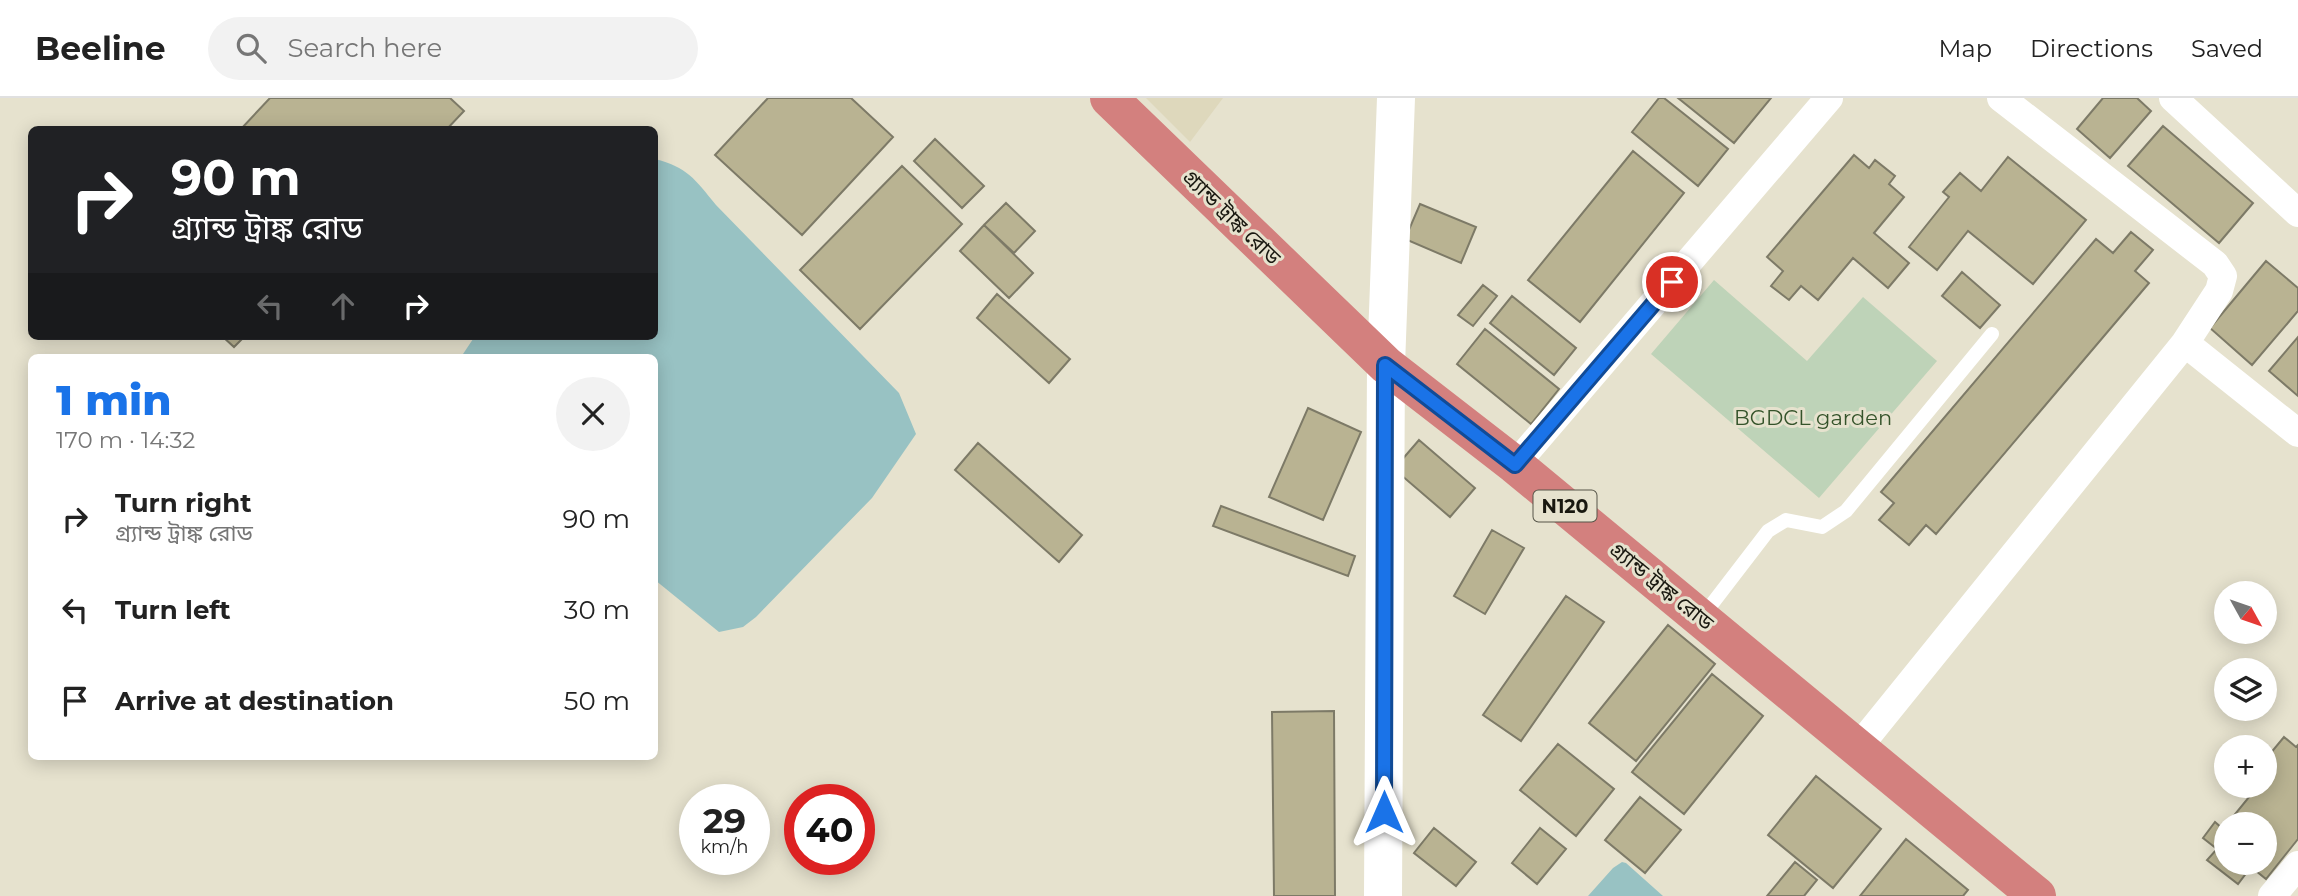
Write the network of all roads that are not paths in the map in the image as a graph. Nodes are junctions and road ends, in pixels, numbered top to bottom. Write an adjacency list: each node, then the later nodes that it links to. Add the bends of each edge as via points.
1 (1109, 98): 9 (highway, গ্র্যান্ড ট্রাঙ্ক রোড / N120)
2 (1396, 98): 9 (street)
3 (1829, 98): 11 (street)
4 (2001, 98): 8 (street, via 2215,264 2223,276 2220,291)
5 (2173, 98): 6 (street)
6 (2298, 213)
7 (1992, 334): 12 (lane, via 1846,511 1822,527 1786,520 1768,531)
8 (2185, 343): 10 (street); 13 (street)
9 (1385, 365): 11 (highway, গ্র্যান্ড ট্রাঙ্ক রোড / N120); 15 (street)
10 (2298, 433)
11 (1515, 465): 12 (highway, গ্র্যান্ড ট্রাঙ্ক রোড / N120)
12 (1701, 618): 13 (highway, গ্র্যান্ড ট্রাঙ্ক রোড / N120)
13 (1856, 750): 16 (highway, গ্র্যান্ড ট্রাঙ্ক রোড / N120)
14 (2298, 864): 17 (street)
15 (1383, 896)
16 (2037, 896)
17 (2272, 896)

